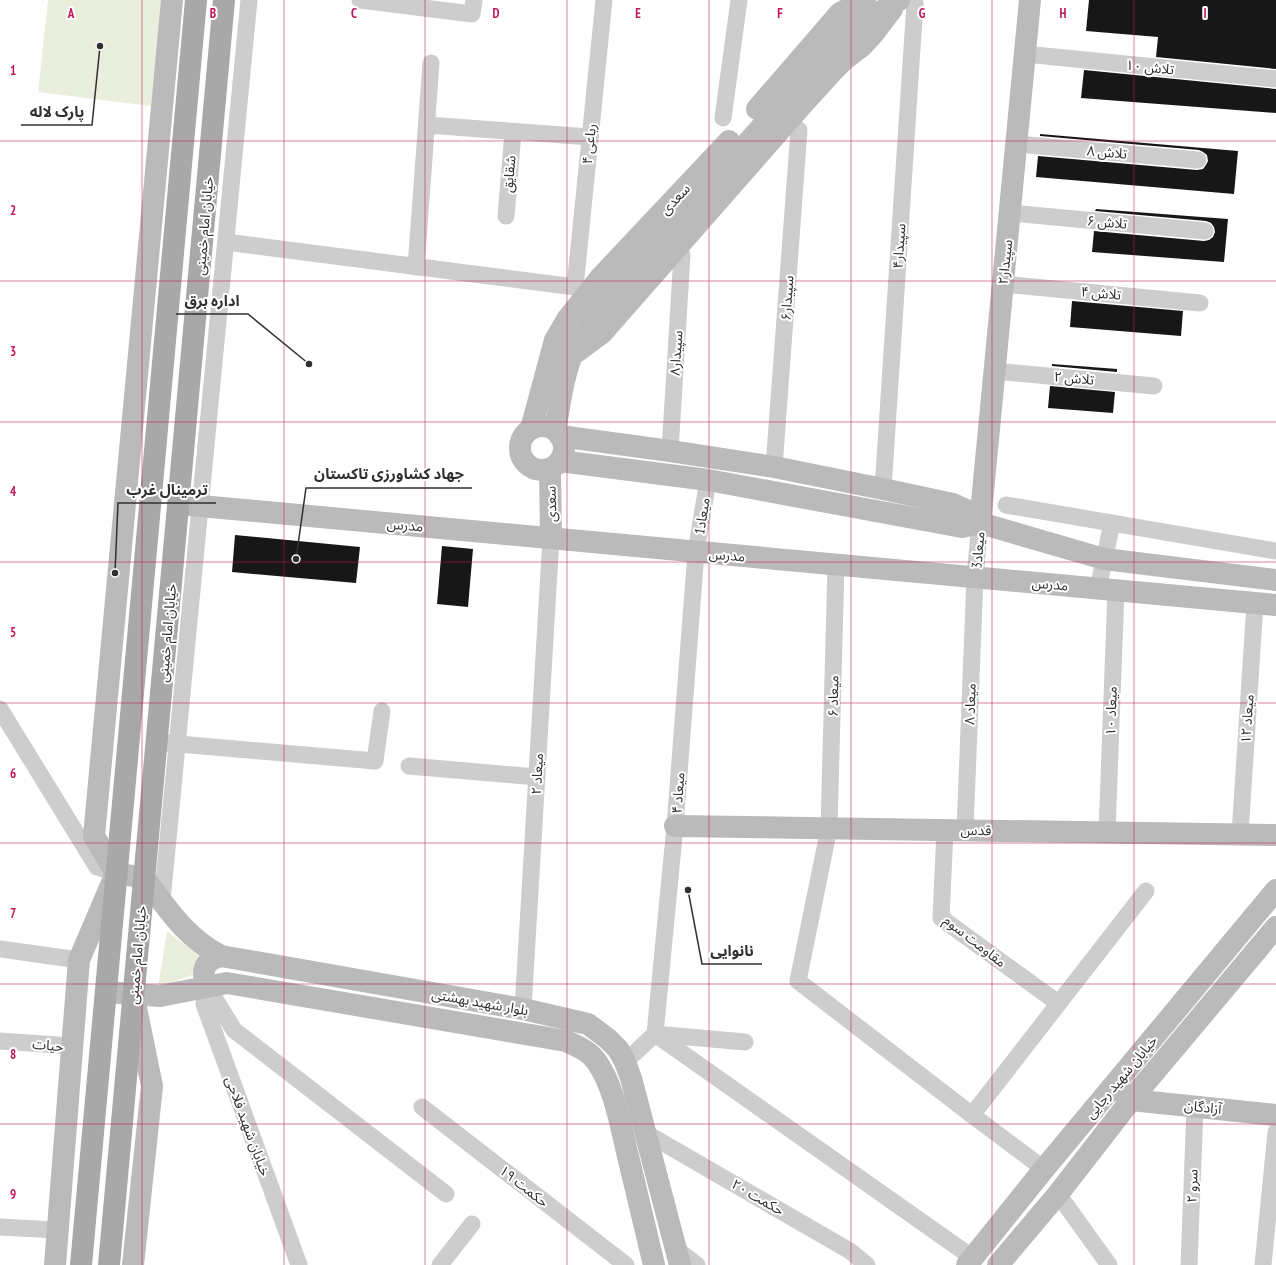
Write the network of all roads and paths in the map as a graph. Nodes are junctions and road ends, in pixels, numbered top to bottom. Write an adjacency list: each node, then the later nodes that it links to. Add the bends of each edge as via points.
1 (172, 0): 68 (street, via 94,836)
2 (196, 0): 39 (main road, خیابان امام خمینی)
3 (224, 0): 40 (main road, خیابان امام خمینی)
4 (249, 0): 25 (street)
5 (360, 0): 6 (street, via 472,14)
6 (474, 0)
7 (604, 0): 19 (street, رباعی ۴)
8 (739, 0): 15 (street)
9 (1030, 0): 12 (street, سپیدار۲)
10 (858, 1): 32 (street, سعدی, via 840,13 728,142 584,297 555,340)
11 (904, 1): 33 (street, سعدی, via 859,22 845,32 604,306 588,326 572,355 564,381); 38 (street, سپیدار۴)
12 (1025, 54): 14 (street, تلاش ۱۰); 20 (street, سپیدار۲)
13 (431, 63): 16 (street)
14 (1276, 79)
15 (723, 118)
16 (427, 125): 18 (street); 27 (street)
17 (800, 130): 36 (street, سپیدار۶)
18 (513, 132): 19 (street); 23 (street, شقایق)
19 (590, 137): 27 (street, رباعی ۴, via 575,287)
20 (1016, 144): 21 (street, تلاش ۸); 22 (street, سپیدار۲)
21 (1198, 160)
22 (1010, 213): 24 (street, تلاش ۶); 28 (street, سپیدار۲)
23 (506, 216)
24 (1205, 231)
25 (226, 242): 27 (street); 42 (street)
26 (682, 255): 34 (street, سپیدار۸)
27 (416, 267)
28 (1003, 284): 29 (street, تلاش ۴); 30 (street, سپیدار۲)
29 (1200, 303)
30 (994, 371): 31 (street, تلاش ۲); 43 (street, سپیدار۲)
31 (1154, 386)
32 (531, 428): 33 (street, via 545,426); 35 (street, via 522,438 520,451 526,463 537,470)
33 (558, 433): 34 (street); 35 (street, via 564,451)
34 (670, 451): 36 (street)
35 (555, 465): 37 (street); 45 (street, سعدی)
36 (774, 467): 38 (street)
37 (708, 480): 43 (street, via 962,527); 47 (street, میعاد1)
38 (883, 489): 43 (street, via 953,504 968,511)
39 (150, 502): 40 (main road); 68 (main road, خیابان امام خمینی)
40 (179, 504): 42 (street, مدرس); 53 (main road, خیابان امام خمینی)
41 (1006, 505): 44 (street)
42 (201, 506): 45 (street, مدرس); 54 (street)
43 (980, 523): 48 (street); 50 (street, میعاد3)
44 (1112, 523): 46 (street); 48 (street, میعاد ۱۰)
45 (551, 538): 47 (street, مدرس); 61 (street, میعاد ۲)
46 (1276, 551)
47 (696, 552): 49 (street, مدرس); 62 (street, میعاد ۴)
48 (1104, 559): 51 (street); 52 (street, میعاد ۱۰)
49 (836, 565): 50 (street, مدرس); 63 (street, میعاد ۶)
50 (975, 577): 52 (street, مدرس); 64 (street, میعاد ۸)
51 (1276, 580)
52 (1107, 590): 55 (street, مدرس); 65 (street, میعاد ۱۰)
53 (171, 592): 54 (street); 59 (main road, خیابان امام خمینی)
54 (192, 595): 59 (street)
55 (1254, 603): 56 (street, مدرس); 66 (street, میعاد ۱۲)
56 (1276, 605)
57 (0, 709): 68 (street, via 97,867)
58 (382, 711): 59 (street, via 375,761)
59 (167, 743): 69 (main road, خیابان امام خمینی); 72 (street)
60 (409, 766): 61 (street)
61 (537, 777): 81 (street, میعاد ۲)
62 (675, 826): 63 (street, قدس); 82 (street, میعاد ۴)
63 (829, 828): 64 (street, قدس); 91 (street, میعاد ۶, via 798,981)
64 (955, 830): 65 (street, قدس); 80 (street, مقاومت سوم, via 941,918)
65 (1107, 832): 66 (street, قدس)
66 (1240, 834): 67 (street, قدس)
67 (1276, 835)
68 (116, 873): 69 (street); 76 (street); 78 (main road, خیابان امام خمینی)
69 (144, 878): 72 (street, بلوار شهید بهشتی); 79 (main road, خیابان امام خمینی)
70 (1276, 890): 87 (street, خیابان شهید رجایی)
71 (1146, 891): 80 (street)
72 (162, 901): 75 (street, بلوار شهید بهشتی, via 179,924 206,948)
73 (1276, 927): 88 (street, خیابان شهید رجایی)
74 (0, 949): 76 (street)
75 (221, 956): 77 (street, via 207,963 204,970); 81 (street, بلوار شهید بهشتی)
76 (79, 960): 85 (street)
77 (207, 986): 79 (street, بلوار شهید بهشتی, via 160,996); 96 (street, via 234,1030); 107 (street, خیابان شهید فلاحی, via 204,1004); 110 (street, بلوار شهید بهشتی, via 227,983 566,1041 582,1048 597,1061 617,1110)
78 (106, 992): 79 (street, بلوار شهید بهشتی); 104 (main road, خیابان امام خمینی)
79 (134, 994): 105 (main road, خیابان امام خمینی); 106 (street, via 152,1086)
80 (1058, 1003): 91 (street)
81 (523, 1009): 86 (street, بلوار شهید بهشتی, via 588,1024 618,1049)
82 (655, 1034): 84 (street); 86 (street); 102 (street)
83 (0, 1041): 85 (street, حیات)
84 (745, 1042)
85 (72, 1046): 100 (street)
86 (625, 1062): 94 (street, بلوار شهید بهشتی)
87 (1114, 1085): 88 (street); 95 (street, خیابان شهید رجایی)
88 (1131, 1100): 90 (street, آزادگان); 97 (street, خیابان شهید رجایی)
89 (422, 1107): 109 (street, حکمت ۱۹)
90 (1195, 1107): 92 (street, آزادگان); 115 (street, سرو ۲)
91 (972, 1115): 95 (street)
92 (1276, 1115)
93 (1276, 1132): 116 (street)
94 (646, 1133): 101 (street, بلوار شهید بهشتی); 112 (street, حکمت ۲۰, via 850,1251)
95 (1044, 1169): 102 (street, خیابان شهید رجایی)
96 (446, 1194)
97 (1058, 1194): 113 (street, خیابان شهید رجایی); 114 (street)
98 (472, 1224): 108 (street)
99 (0, 1227): 100 (street)
100 (58, 1230): 103 (street)
101 (678, 1257): 111 (street)
102 (970, 1262)
103 (55, 1265)
104 (81, 1265)
105 (109, 1265)
106 (133, 1265)
107 (299, 1265)
108 (440, 1265)
109 (626, 1265)
110 (654, 1265)
111 (697, 1265)
112 (867, 1265)
113 (998, 1265)
114 (1109, 1265)
115 (1189, 1265)
116 (1263, 1265)

